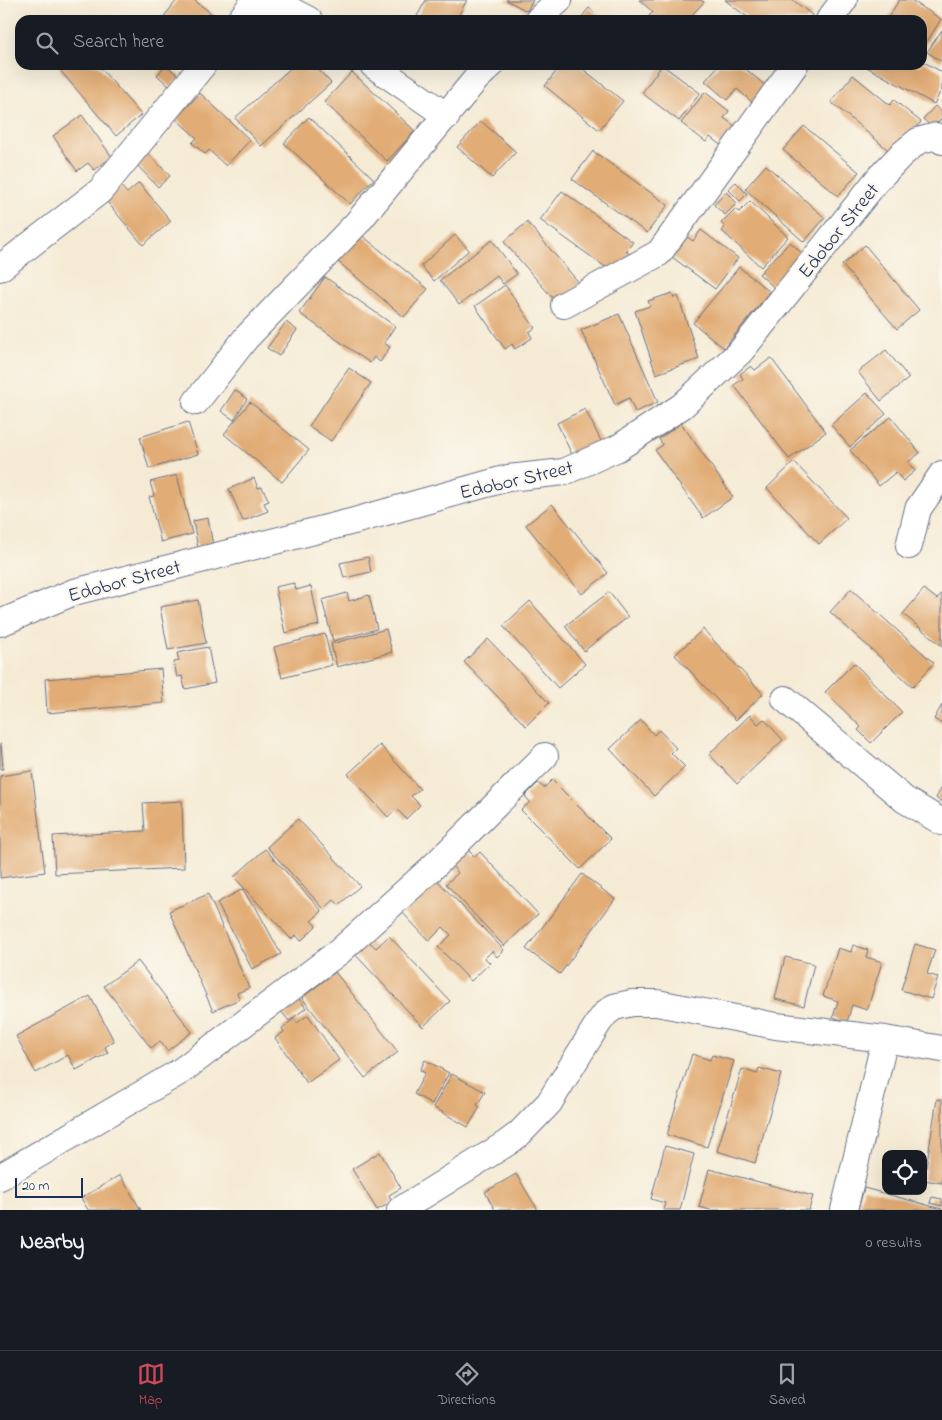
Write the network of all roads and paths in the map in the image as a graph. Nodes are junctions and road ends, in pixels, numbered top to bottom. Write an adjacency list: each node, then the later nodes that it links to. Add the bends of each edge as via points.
1 (559, 0): 5 (street)
2 (844, 0): 6 (street)
3 (244, 15): 4 (street, via 250,7 274,2)
4 (299, 15)
5 (543, 15)
6 (833, 15)
7 (199, 70): 13 (street, via 100,191)
8 (380, 70): 11 (street)
9 (486, 70): 11 (street)
10 (791, 70): 14 (street, via 659,253)
11 (447, 116): 15 (street, via 357,222 246,338)
12 (942, 141): 18 (street, Edobor Street, via 936,136 918,141 902,155 878,180 741,351 682,406 618,448 564,472 508,478 74,592)
13 (0, 268)
14 (564, 305)
15 (196, 402)
16 (942, 474): 17 (street, via 918,509)
17 (909, 546)
18 (0, 623)
19 (785, 698): 21 (street, via 904,800)
20 (545, 756): 24 (street, via 432,867 340,951 181,1071)
21 (942, 822)
22 (885, 1039): 23 (street); 25 (street, via 776,1026 657,1003 614,1007 599,1022 549,1103 519,1134); 26 (street)
23 (942, 1049)
24 (0, 1177)
25 (400, 1210)
26 (844, 1210)

